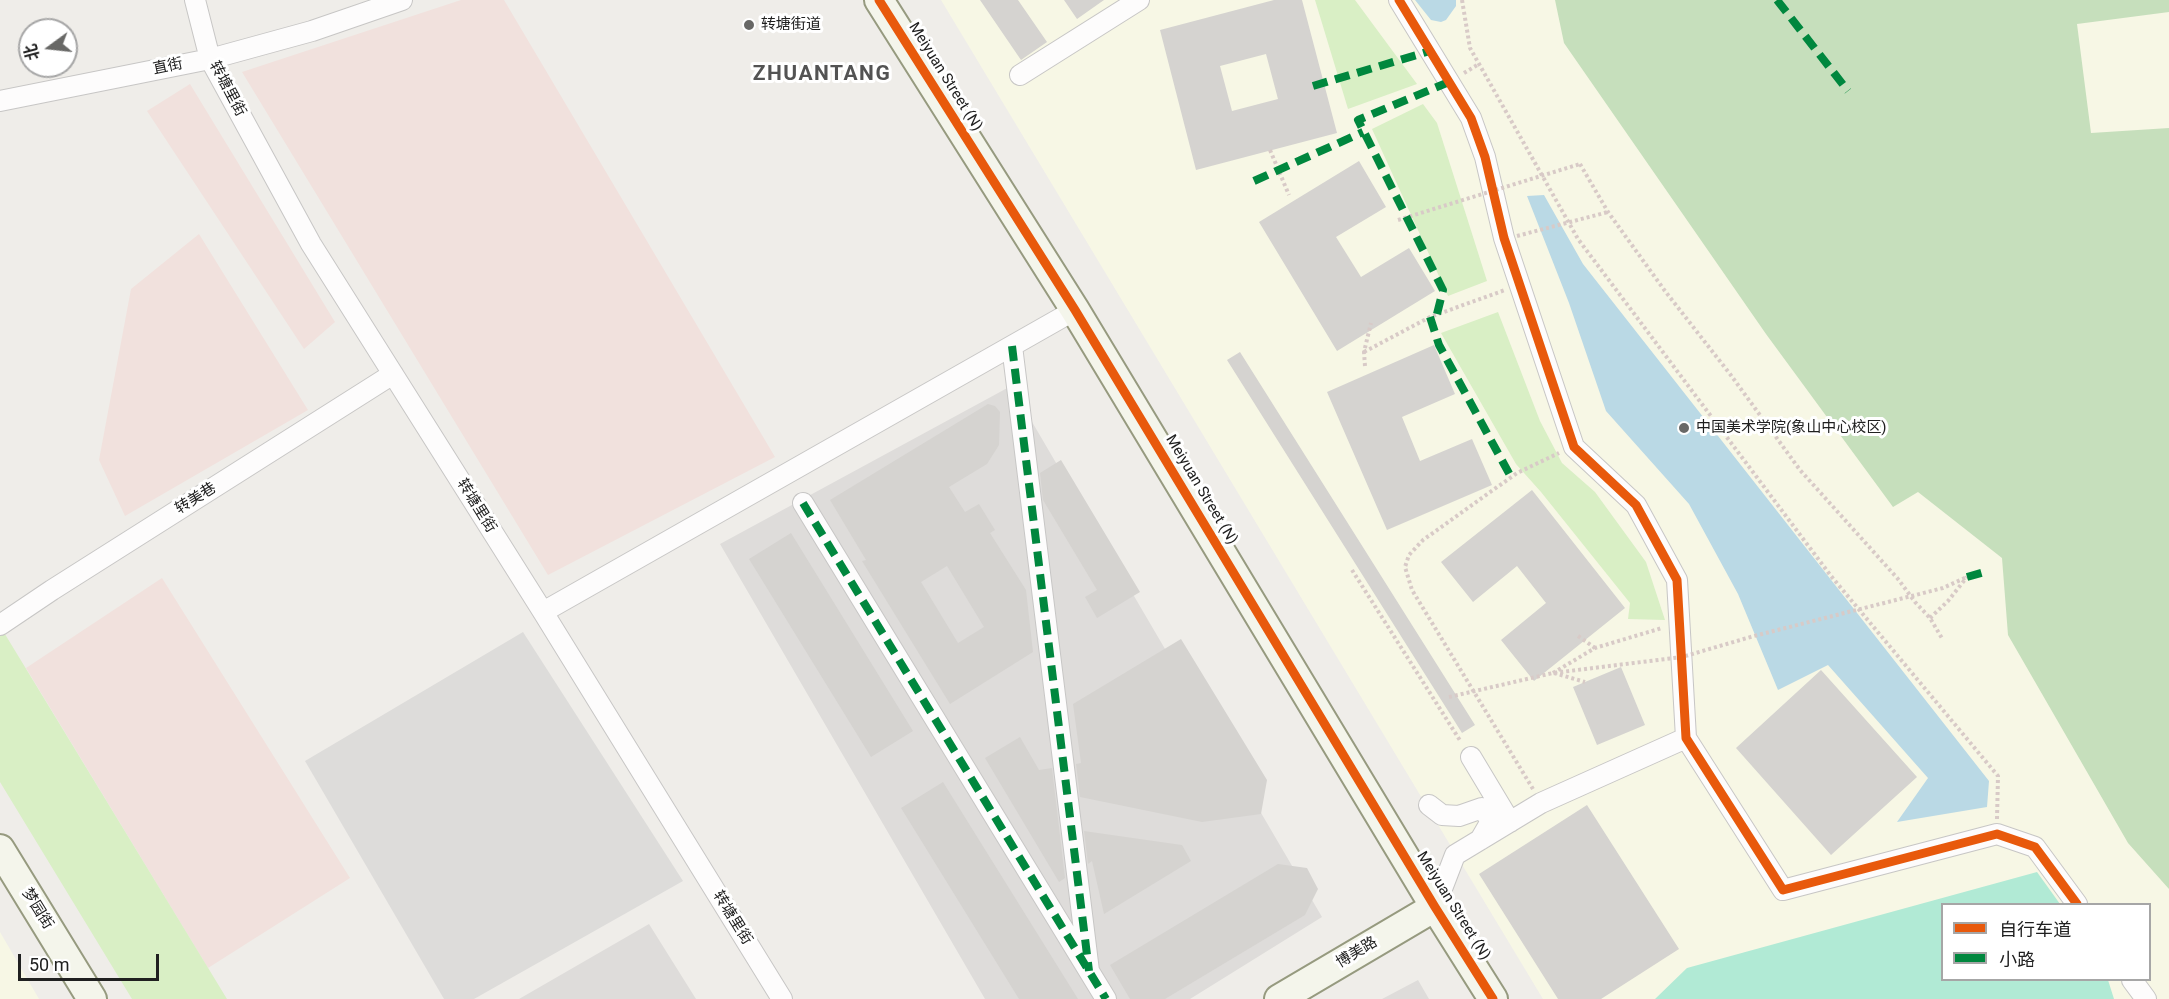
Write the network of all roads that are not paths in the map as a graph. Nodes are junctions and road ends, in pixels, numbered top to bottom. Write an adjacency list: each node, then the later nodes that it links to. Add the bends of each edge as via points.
1 (195, 0): 6 (street, 转塘里街)
2 (402, 0): 6 (street, 直街, via 312,31)
3 (879, 0): 9 (street, Meiyuan Street (N))
4 (1139, 0): 7 (street)
5 (1399, 0): 15 (street, via 1471,118 1485,157 1504,238 1574,447 1636,505 1677,580)
6 (210, 58): 8 (street, 直街); 11 (street, 转塘里街, via 311,243)
7 (1020, 75)
8 (0, 101)
9 (1075, 310): 10 (street); 22 (street, Meiyuan Street (N))
10 (1012, 346): 13 (street); 23 (street)
11 (393, 374): 13 (street, 转塘里街); 14 (street, 转美巷)
12 (803, 503): 23 (street)
13 (543, 612): 26 (street, 转塘里街)
14 (0, 625)
15 (1686, 738): 18 (street, via 1541,803); 21 (street, via 1783,890 1997,834 2035,847)
16 (1471, 758): 18 (street)
17 (1429, 806): 19 (street, via 1442,815 1459,816 1482,808 1491,820)
18 (1510, 822): 19 (street)
19 (1480, 840): 22 (street, via 1455,855)
20 (0, 849): 25 (street, 梦园街)
21 (2076, 903)
22 (1435, 907): 28 (street, 博美路); 29 (street, Meiyuan Street (N))
23 (1089, 971): 27 (street)
24 (2133, 981): 30 (street)
25 (92, 999)
26 (782, 999)
27 (1106, 999)
28 (1279, 999)
29 (1492, 999)
30 (2146, 999)

